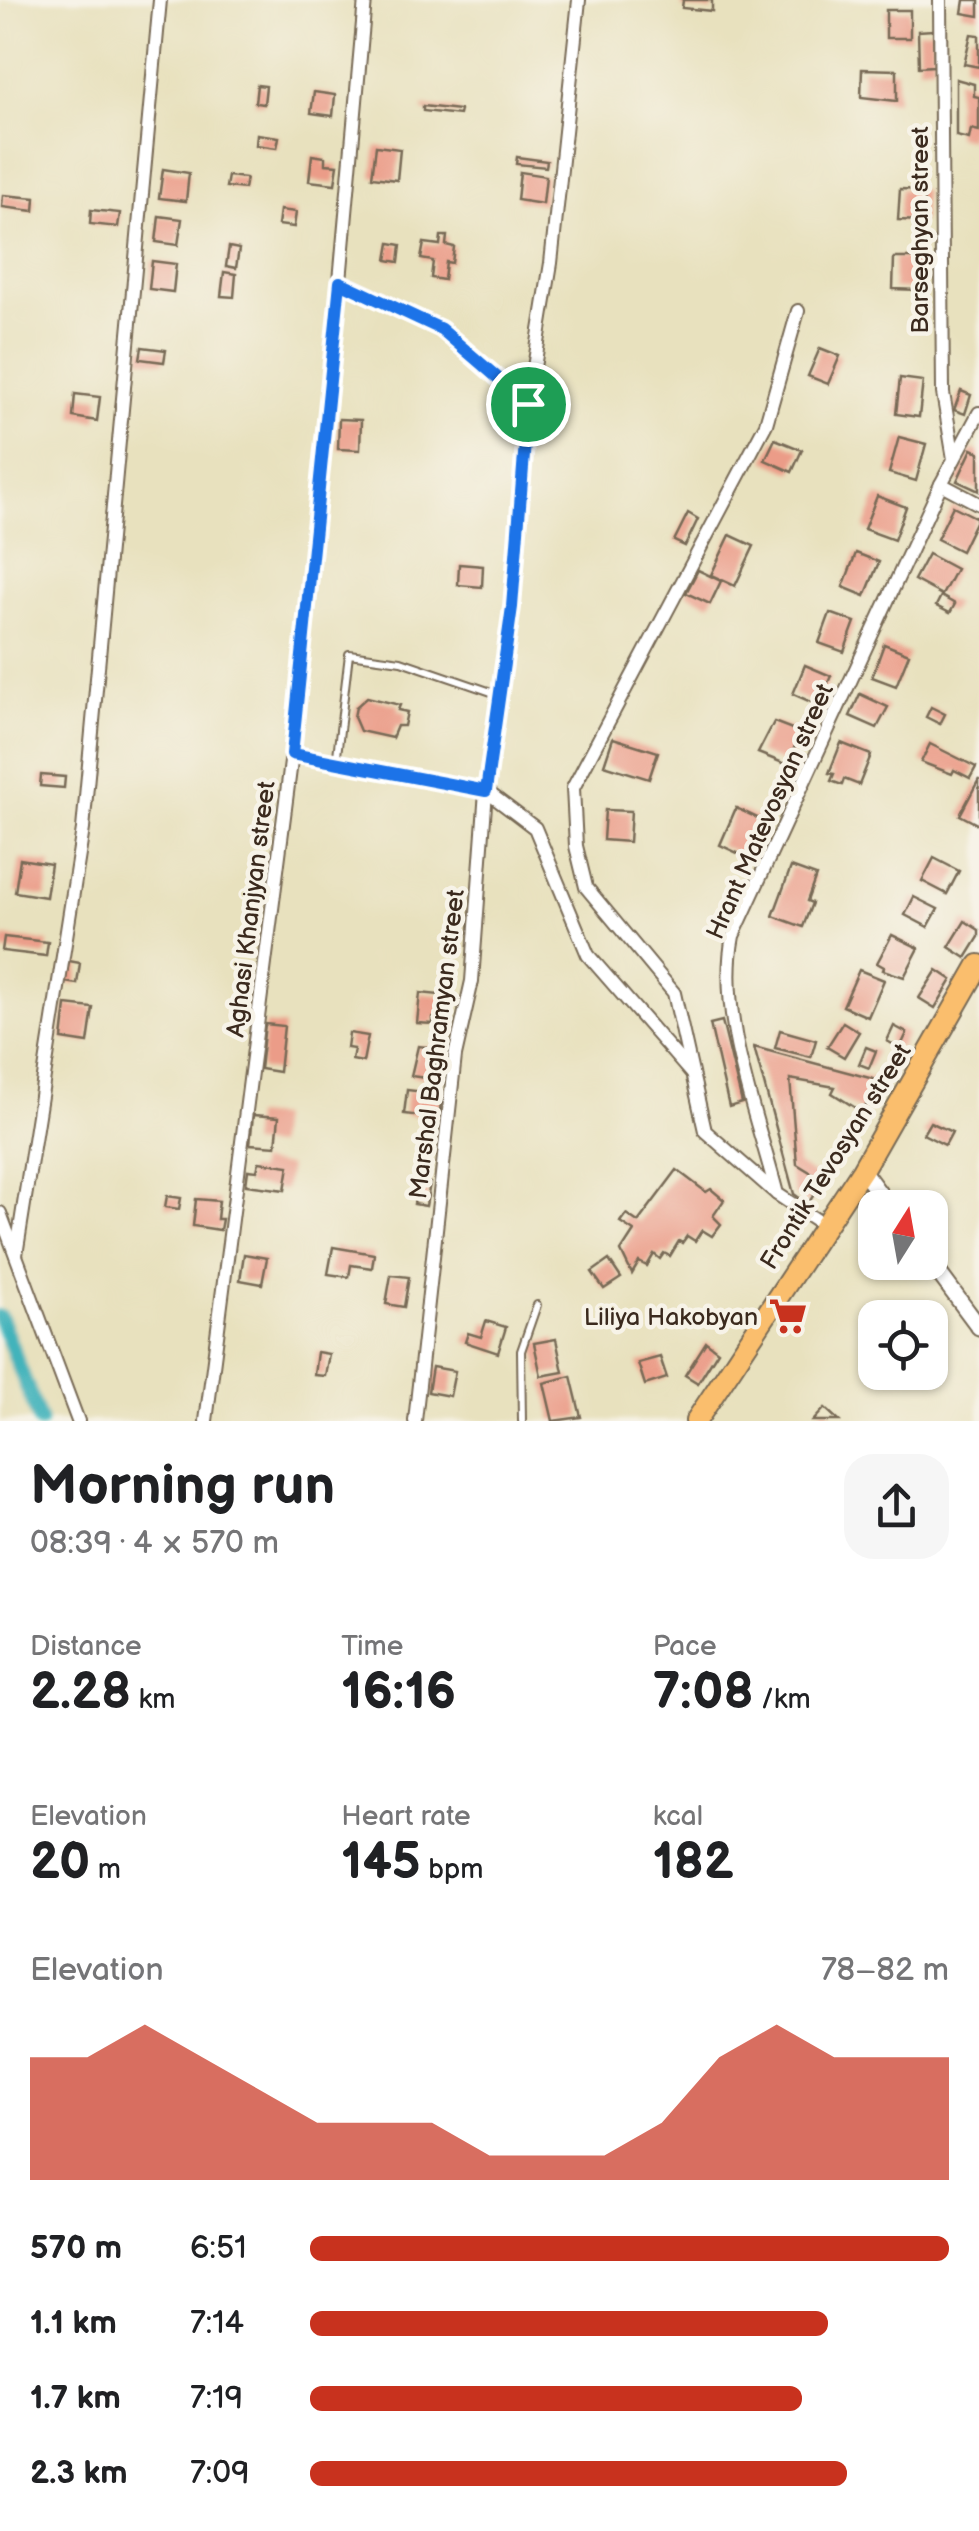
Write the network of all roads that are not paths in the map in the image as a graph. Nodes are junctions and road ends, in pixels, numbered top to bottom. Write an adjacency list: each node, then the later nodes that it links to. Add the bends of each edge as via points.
1 (160, 0): 23 (street, via 83,829)
2 (364, 0): 5 (street)
3 (579, 0): 7 (street, Marshal Baghramyan street, via 551,263)
4 (940, 0): 9 (street, Barseghyan street, via 943,394)
5 (340, 282): 7 (street, via 441,329); 13 (street, Aghasi Khanjyan street)
6 (798, 312): 17 (street, via 766,424 574,788 576,846 586,886 674,993)
7 (528, 404): 12 (street, Marshal Baghramyan street)
8 (979, 413): 9 (street, Hrant Matevosyan street)
9 (954, 459): 10 (street, Hrant Matevosyan street)
10 (941, 484): 11 (street); 20 (street, Hrant Matevosyan street, via 733,936 730,1016)
11 (979, 504)
12 (501, 695): 14 (lane, via 402,660 349,654); 15 (street, Marshal Baghramyan street)
13 (292, 754): 14 (street); 28 (street, Aghasi Khanjyan street)
14 (336, 764): 15 (street)
15 (486, 791): 17 (street, via 535,828 588,955); 29 (street, Marshal Baghramyan street, via 472,981 455,1056)
16 (979, 965): 18 (main road, Frontik Tevosyan street)
17 (692, 1075): 20 (street, via 705,1130)
18 (862, 1170): 19 (street); 22 (main road, Frontik Tevosyan street)
19 (877, 1190)
20 (777, 1194): 22 (street)
21 (0, 1214): 23 (street)
22 (824, 1224): 31 (main road, Frontik Tevosyan street)
23 (16, 1255): 27 (street)
24 (945, 1280): 26 (street)
25 (537, 1305): 30 (lane, via 522,1351)
26 (979, 1325)
27 (78, 1421)
28 (206, 1421)
29 (415, 1421)
30 (522, 1421)
31 (696, 1421)

